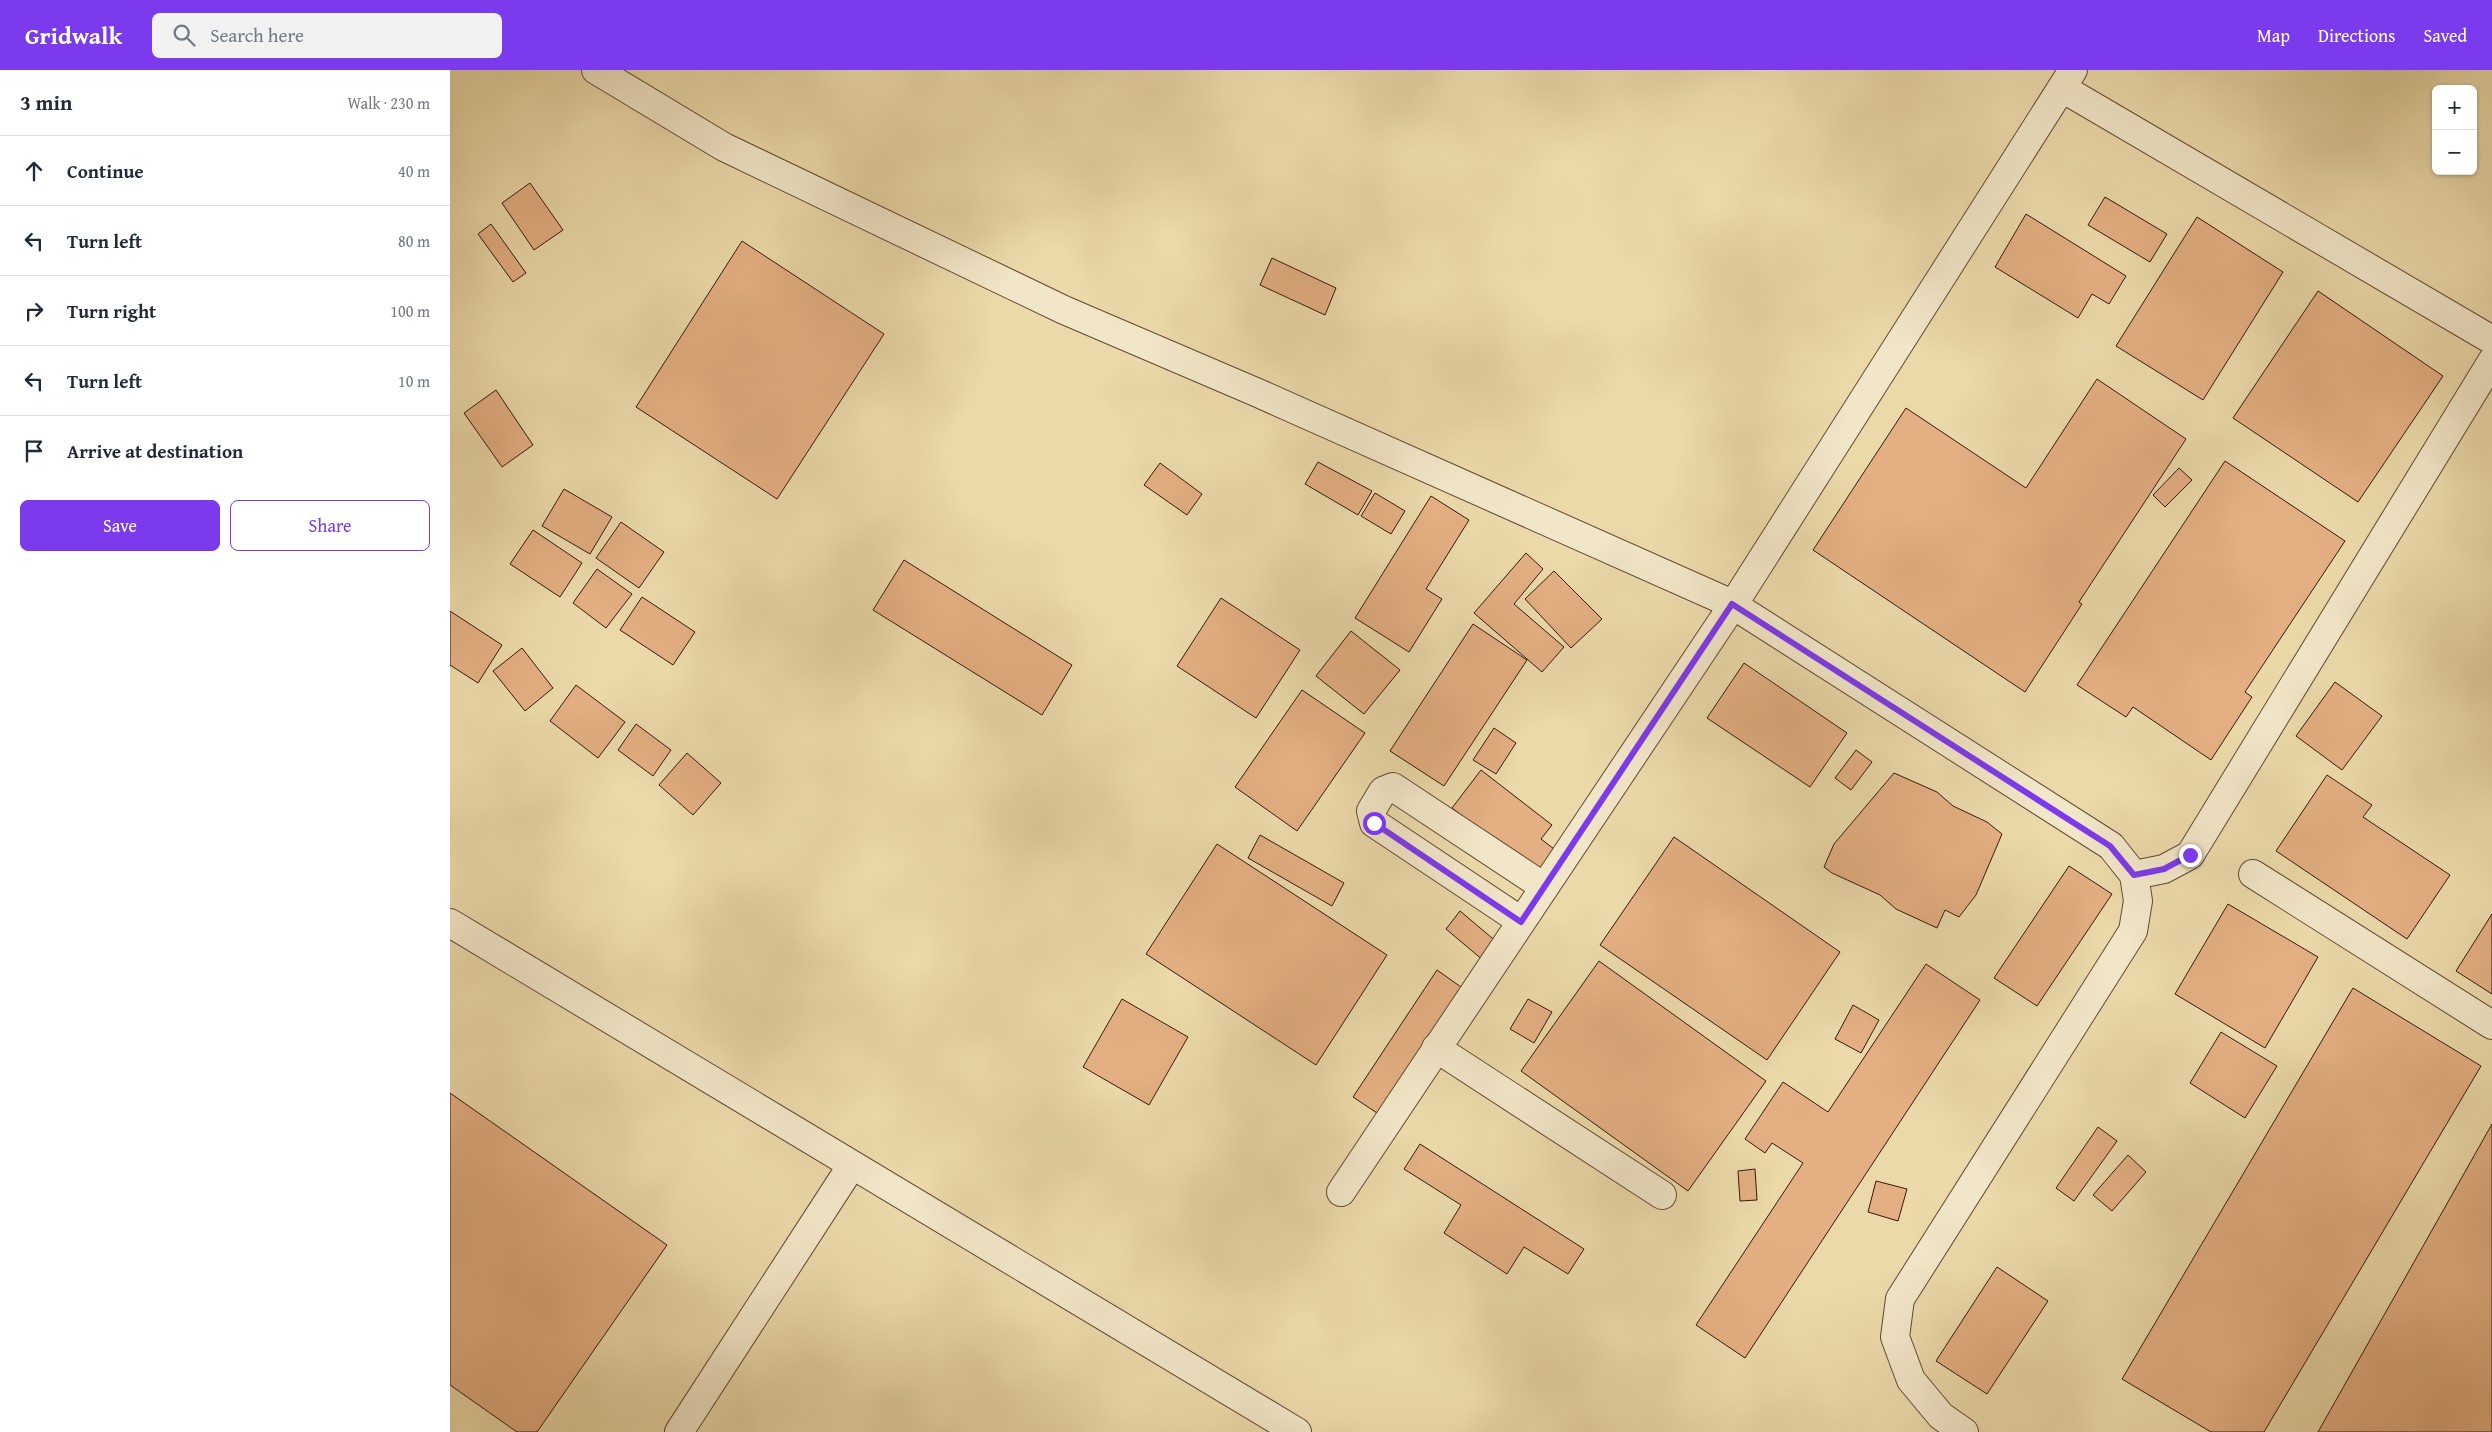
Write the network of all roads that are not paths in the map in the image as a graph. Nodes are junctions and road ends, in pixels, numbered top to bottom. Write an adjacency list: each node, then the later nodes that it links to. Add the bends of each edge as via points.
1 (596, 70): 5 (street, via 724,147 1064,310)
2 (2067, 79): 3 (street); 5 (street)
3 (2492, 340)
4 (2492, 361): 7 (street, via 2190,855 2164,869)
5 (1732, 604): 7 (street, via 2110,846); 8 (street)
6 (2253, 874): 11 (street)
7 (2134, 875): 18 (street, via 2138,901 2133,931 1900,1300 1895,1337 1911,1380 1941,1416)
8 (1544, 887): 9 (street); 9 (street, via 1393,787 1383,791 1371,811 1374,823)
9 (1521, 922): 12 (street)
10 (450, 923): 13 (street)
11 (2492, 1026)
12 (1436, 1048): 14 (street); 15 (street)
13 (852, 1165): 16 (street); 17 (street)
14 (1341, 1192)
15 (1662, 1195)
16 (680, 1432)
17 (1297, 1432)
18 (1964, 1432)

